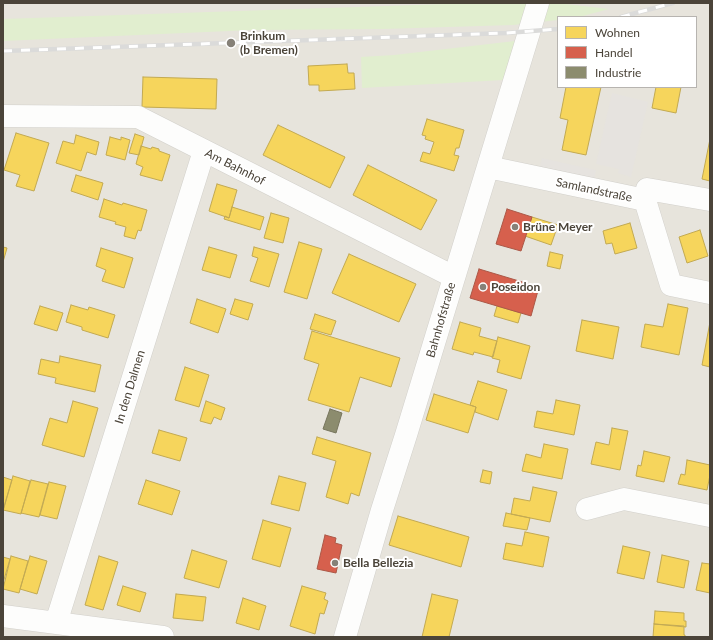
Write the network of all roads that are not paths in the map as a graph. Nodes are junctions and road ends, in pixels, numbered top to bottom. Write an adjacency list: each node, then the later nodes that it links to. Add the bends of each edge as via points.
1 (538, 3): 4 (street, Bahnhofstraße)
2 (3, 116): 3 (street, Am Bahnhof, via 138,117)
3 (204, 151): 7 (street, Am Bahnhof); 12 (street, In den Dalmen)
4 (488, 167): 5 (street, Samlandstraße); 7 (street, Bahnhofstraße)
5 (645, 200): 6 (street, via 647,188); 8 (street, Samlandstraße, via 671,285)
6 (710, 200)
7 (454, 277): 14 (street, Bahnhofstraße)
8 (710, 293)
9 (587, 509): 10 (street, via 624,499)
10 (710, 516)
11 (3, 616): 12 (street)
12 (56, 622): 13 (street)
13 (163, 637)
14 (345, 637)

